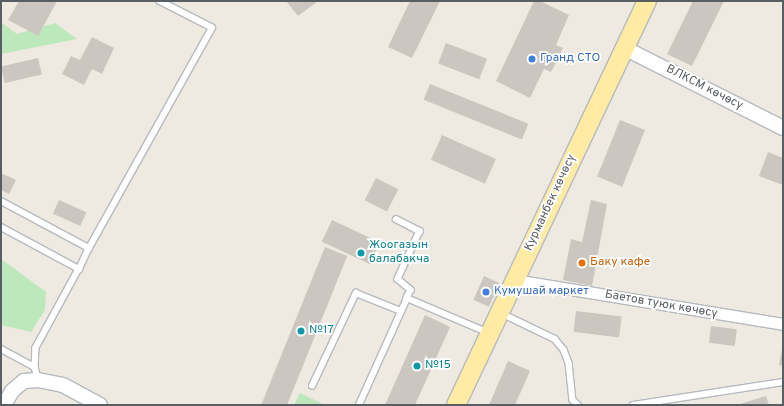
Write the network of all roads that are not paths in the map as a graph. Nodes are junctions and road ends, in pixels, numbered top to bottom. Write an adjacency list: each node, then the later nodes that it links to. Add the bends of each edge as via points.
1 (159, 1): 8 (lane, via 212,28)
2 (646, 1): 3 (main road, Курманбек көчөсү)
3 (624, 48): 4 (street, ВЛКСМ көчөсү); 10 (main road, Курманбек көчөсү)
4 (783, 128)
5 (1, 201): 8 (lane)
6 (396, 219): 11 (lane, via 420,231 398,279 411,290)
7 (1, 227): 9 (lane)
8 (89, 248): 9 (lane)
9 (79, 269): 17 (lane, via 36,348)
10 (515, 280): 13 (main road, Курманбек көчөсү); 14 (street, Баетов туюк көчөсү)
11 (407, 298): 12 (lane); 15 (lane)
12 (401, 311): 19 (lane, via 356,293); 22 (lane)
13 (499, 312): 15 (main road, Курманбек көчөсү); 24 (lane, via 555,339 560,344 569,363 573,400)
14 (783, 324)
15 (489, 333): 23 (main road, Курманбек көчөсү)
16 (1, 349): 17 (lane)
17 (36, 373): 20 (street, via 12,391); 21 (street)
18 (783, 382): 25 (lane)
19 (312, 386)
20 (4, 405)
21 (100, 405)
22 (359, 405)
23 (456, 405)
24 (578, 405)
25 (632, 405)

